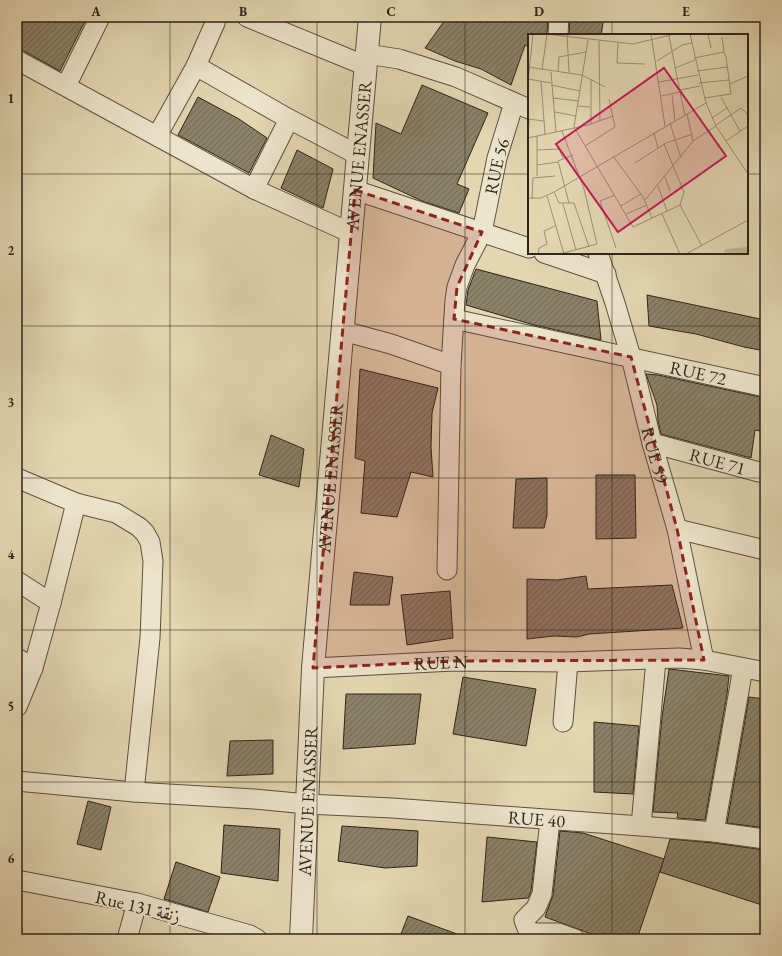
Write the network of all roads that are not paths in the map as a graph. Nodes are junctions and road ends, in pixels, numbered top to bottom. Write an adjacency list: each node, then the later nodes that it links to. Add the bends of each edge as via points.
1 (100, 17): 10 (street)
2 (216, 17): 9 (street)
3 (247, 17): 8 (street)
4 (370, 17): 8 (street, AVENUE ENASSER)
5 (560, 17): 6 (street)
6 (558, 34)
7 (17, 60): 10 (street)
8 (366, 60): 11 (street, via 399,59 456,77); 14 (street, AVENUE ENASSER)
9 (196, 66): 12 (street); 13 (street)
10 (66, 86): 13 (street)
11 (522, 106): 17 (street, RUE 56, via 497,158)
12 (289, 118): 14 (street); 15 (street)
13 (158, 136): 15 (street)
14 (358, 155): 16 (street, AVENUE ENASSER)
15 (254, 189): 18 (street)
16 (355, 190): 17 (street); 18 (street, AVENUE ENASSER)
17 (482, 232): 19 (street); 23 (street, RUE 56, via 457,287)
18 (352, 233): 24 (street, AVENUE ENASSER)
19 (528, 248)
20 (547, 254): 22 (street)
21 (598, 254): 22 (street, RUE 59)
22 (606, 274): 25 (street, RUE 59)
23 (454, 319): 25 (street, RUE 72); 26 (street, RUE 56)
24 (343, 331): 26 (street, via 391,344); 41 (street, AVENUE ENASSER)
25 (631, 357): 27 (street, RUE 72); 28 (street, RUE 59)
26 (451, 365): 34 (street, RUE 56)
27 (765, 387)
28 (652, 444): 29 (street, RUE 71); 32 (street, RUE 59)
29 (759, 472)
30 (17, 478): 31 (street)
31 (76, 503): 36 (street); 47 (street, via 116,513 139,527 148,537 151,548 153,561 150,638)
32 (677, 529): 33 (street); 38 (street, RUE 59)
33 (765, 550)
34 (447, 570)
35 (17, 581): 36 (street)
36 (51, 604): 40 (street)
37 (656, 660): 38 (street, RUE N); 39 (street, RUE N); 50 (street)
38 (704, 660): 42 (street, RUE N)
39 (568, 662): 41 (street, RUE N, via 454,661); 45 (street)
40 (25, 663): 44 (street)
41 (313, 668): 48 (street, AVENUE ENASSER)
42 (743, 668): 43 (street, RUE N); 51 (street)
43 (765, 672)
44 (17, 707)
45 (563, 722)
46 (17, 781): 47 (street, RUE 40)
47 (134, 792): 48 (street, RUE 40)
48 (307, 804): 49 (street, RUE 40); 57 (street, AVENUE ENASSER)
49 (550, 820): 50 (street, RUE 40); 58 (street, via 542,894 536,908 524,920 529,933 558,933)
50 (641, 826): 51 (street, RUE 40)
51 (714, 832): 52 (street, RUE 40)
52 (765, 839)
53 (17, 880): 54 (street, Rue 131 زنقة)
54 (137, 903): 55 (street); 56 (street, Rue 131 زنقة, via 250,935)
55 (127, 939)
56 (256, 939)
57 (302, 939)
58 (575, 939)

